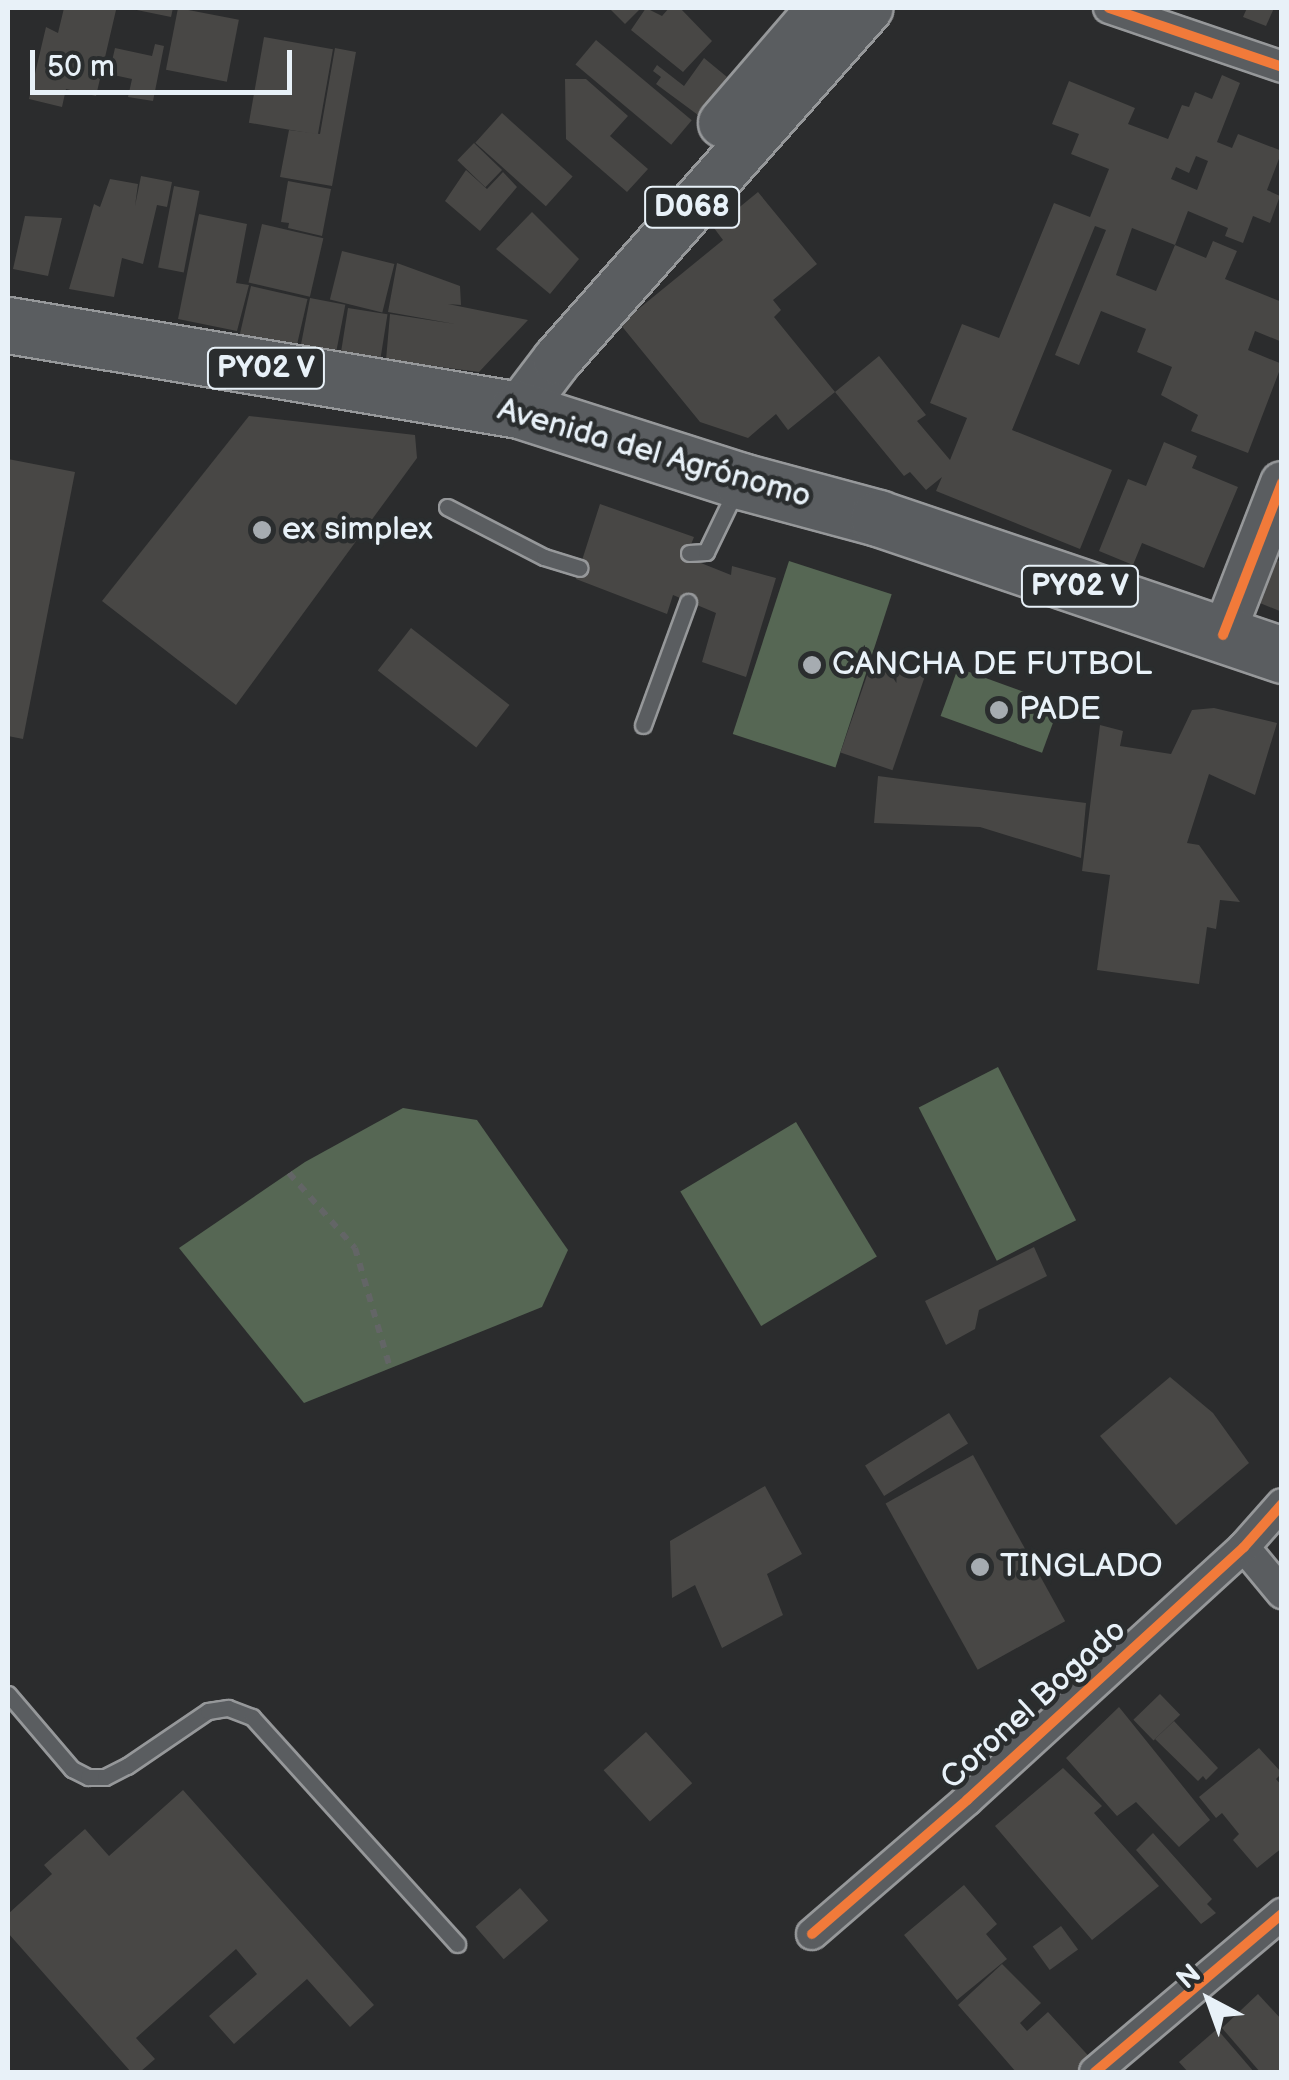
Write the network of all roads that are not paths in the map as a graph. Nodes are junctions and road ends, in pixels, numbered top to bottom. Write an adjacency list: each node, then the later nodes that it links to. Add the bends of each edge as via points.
1 (822, 8): 6 (main road, D068, via 538,339)
2 (868, 8): 6 (main road, D068)
3 (1110, 8): 4 (street)
4 (1282, 67)
5 (10, 326): 6 (highway, Avenida del Agrónomo / PY02 V)
6 (520, 410): 7 (highway, Avenida del Agrónomo / PY02 V)
7 (741, 481): 10 (lane); 13 (highway, Avenida del Agrónomo / PY02 V, via 878,518)
8 (1282, 483): 13 (street)
9 (447, 507): 11 (lane)
10 (699, 556)
11 (579, 568)
12 (688, 602): 15 (lane)
13 (1223, 635): 14 (highway, Avenida del Agrónomo / PY02 V)
14 (1282, 656)
15 (643, 725)
16 (1282, 1504): 17 (street, Coronel Bogado)
17 (1244, 1547): 18 (street); 21 (street, Coronel Bogado)
18 (1282, 1593)
19 (8, 1694): 22 (lane, via 72,1769 88,1777 127,1766 208,1711 228,1708 252,1717)
20 (1282, 1914): 23 (street)
21 (812, 1934)
22 (457, 1944)
23 (1095, 2072)

